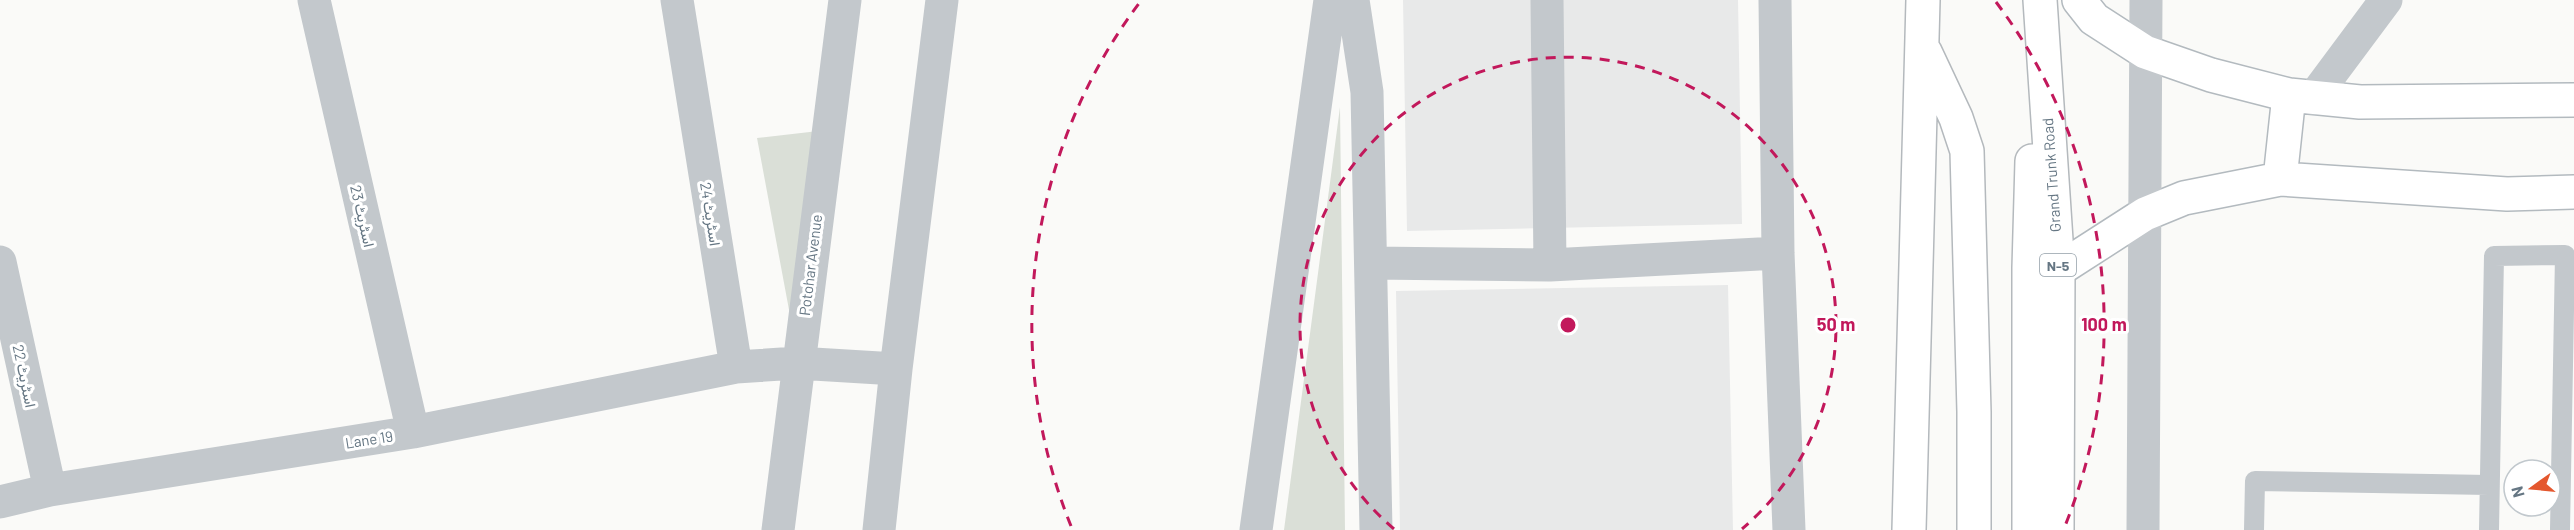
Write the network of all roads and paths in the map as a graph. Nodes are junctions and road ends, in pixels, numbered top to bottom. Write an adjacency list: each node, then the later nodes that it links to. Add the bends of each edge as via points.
1 (314, 0): 31 (street, اسٹریٹ 23)
2 (676, 0): 29 (street, اسٹریٹ 24)
3 (844, 0): 28 (street, Potohar Avenue)
4 (942, 0): 30 (street)
5 (1330, 0): 37 (street)
6 (1353, 0): 25 (street, via 1367,92)
7 (1546, 0): 26 (street)
8 (1775, 0): 22 (street)
9 (1923, 0): 14 (main road)
10 (2040, 0): 15 (main road, Grand Trunk Road / N-5)
11 (2079, 0): 16 (main road, via 2094,19)
12 (2146, 0): 16 (street)
13 (2386, 0): 17 (street)
14 (1922, 45): 40 (main road); 41 (main road, via 1967,151)
15 (2042, 52): 27 (main road, Grand Trunk Road / N-5); 42 (main road, via 2036,78 2030,198)
16 (2145, 52): 17 (main road, via 2211,75); 21 (street)
17 (2301, 97): 18 (main road, via 2372,102); 19 (main road)
18 (2574, 100)
19 (2280, 179): 20 (main road, via 2507,194); 21 (main road, via 2184,198)
20 (2574, 192)
21 (2145, 213): 27 (main road); 44 (street)
22 (1778, 253): 26 (street); 39 (street)
23 (2569, 255): 32 (lane, via 2494,256); 47 (lane)
24 (0, 262): 33 (street, اسٹریٹ 22)
25 (1372, 263): 26 (street); 38 (street)
26 (1550, 265)
27 (2058, 270): 43 (main road, Grand Trunk Road / N-5)
28 (797, 363): 29 (street); 30 (street); 35 (street, Potohar Avenue)
29 (736, 367): 31 (street, Lane 19)
30 (896, 369): 36 (street)
31 (412, 432): 33 (street, Lane 19)
32 (2489, 485): 45 (lane, via 2255,481); 46 (lane)
33 (50, 490): 34 (street, Lane 19)
34 (0, 502)
35 (778, 530)
36 (879, 530)
37 (1256, 530)
38 (1376, 530)
39 (1789, 530)
40 (1909, 530)
41 (1974, 530)
42 (2029, 530)
43 (2056, 530)
44 (2143, 530)
45 (2254, 530)
46 (2489, 530)
47 (2560, 530)

